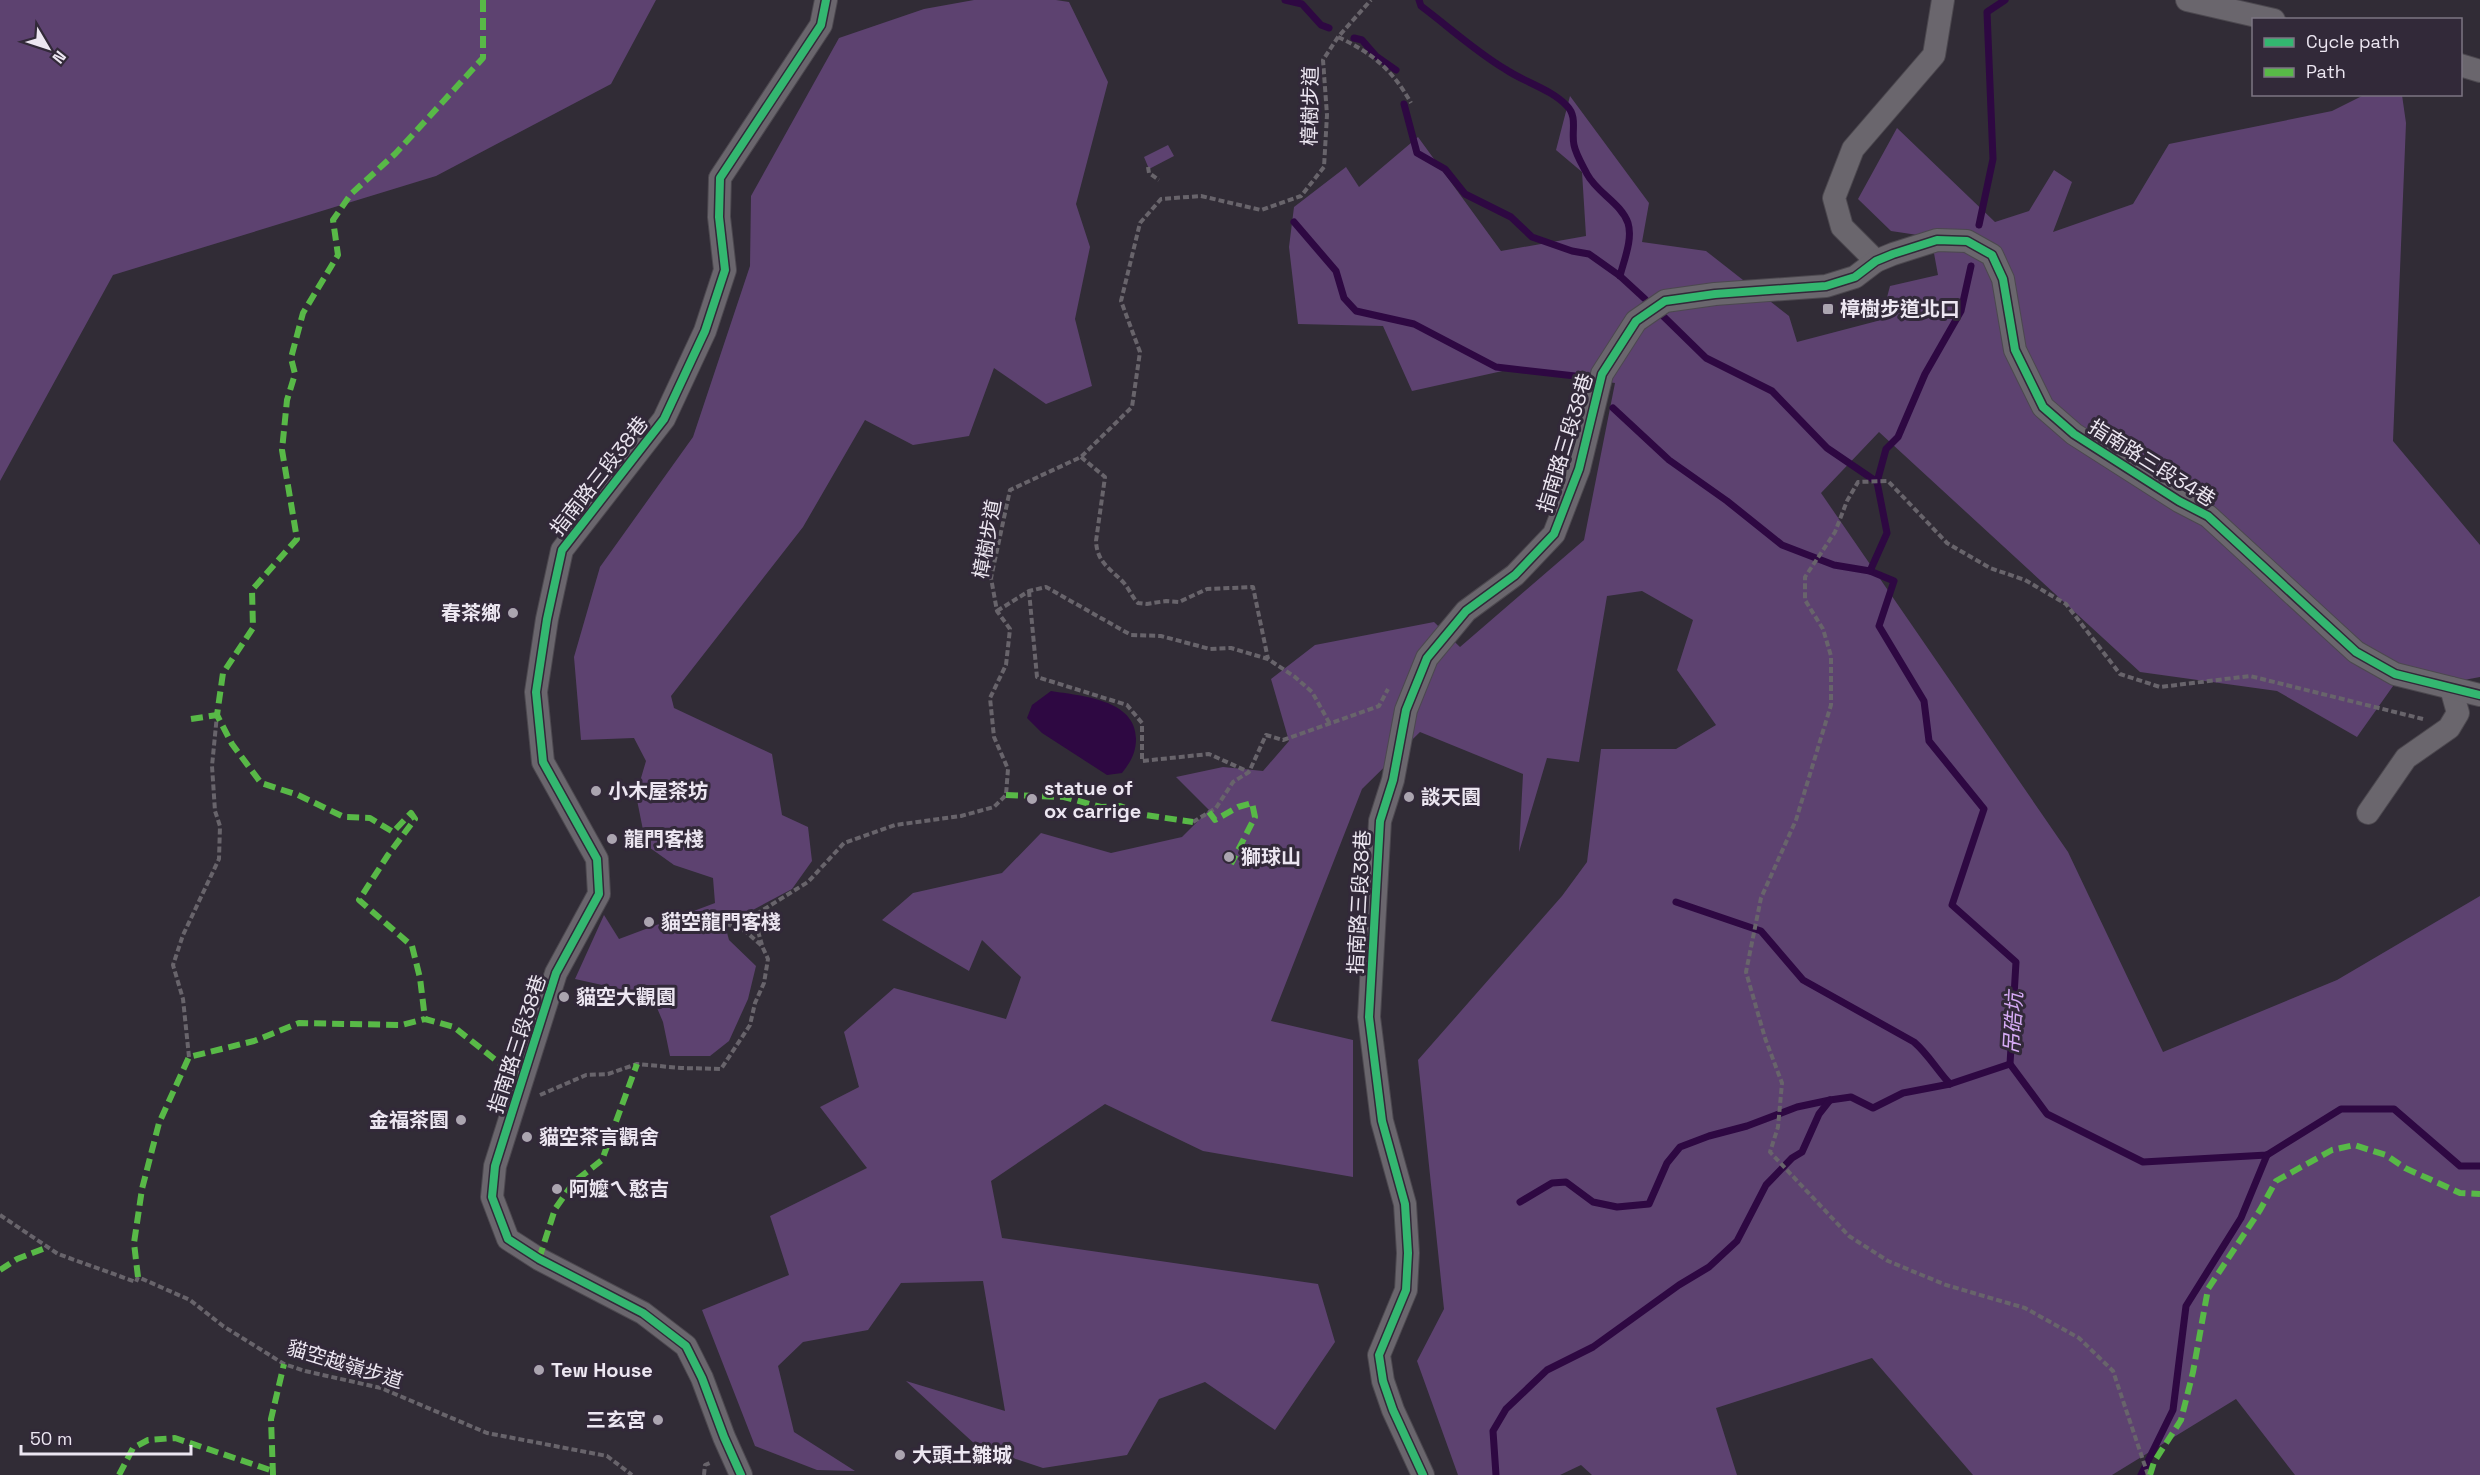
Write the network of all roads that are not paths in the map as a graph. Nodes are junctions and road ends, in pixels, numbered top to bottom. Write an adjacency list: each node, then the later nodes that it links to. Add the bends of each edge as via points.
1 (826, 0): 11 (street, 指南路三段38巷, via 821,25 720,178 719,217 725,270 705,331 664,419 562,550 536,692 543,762 597,860 599,894 556,973 495,1166 492,1197 508,1239 643,1313 686,1346)
2 (1943, 0): 7 (street, via 1934,55 1853,149 1834,198 1842,227)
3 (2187, 0): 4 (street)
4 (2265, 18)
5 (2462, 66): 6 (street)
6 (2480, 71)
7 (1876, 261): 8 (street, 指南路三段34巷, via 1936,240 1967,241 1992,255 2003,279 2015,350 2043,407 2074,434 2208,516 2356,652 2395,674); 12 (street, 指南路三段38巷, via 1855,277 1826,286 1665,301 1636,321 1602,374 1579,469 1554,534 1515,576 1466,611 1427,658 1406,711 1394,780 1380,821 1369,1017 1382,1121 1405,1204 1408,1253 1406,1290 1378,1355 1393,1410)
8 (2451, 688): 9 (street, 指南路三段34巷); 10 (street, via 2458,713 2449,728 2406,758)
9 (2480, 695)
10 (2368, 813)
11 (741, 1475)
12 (1423, 1475)

